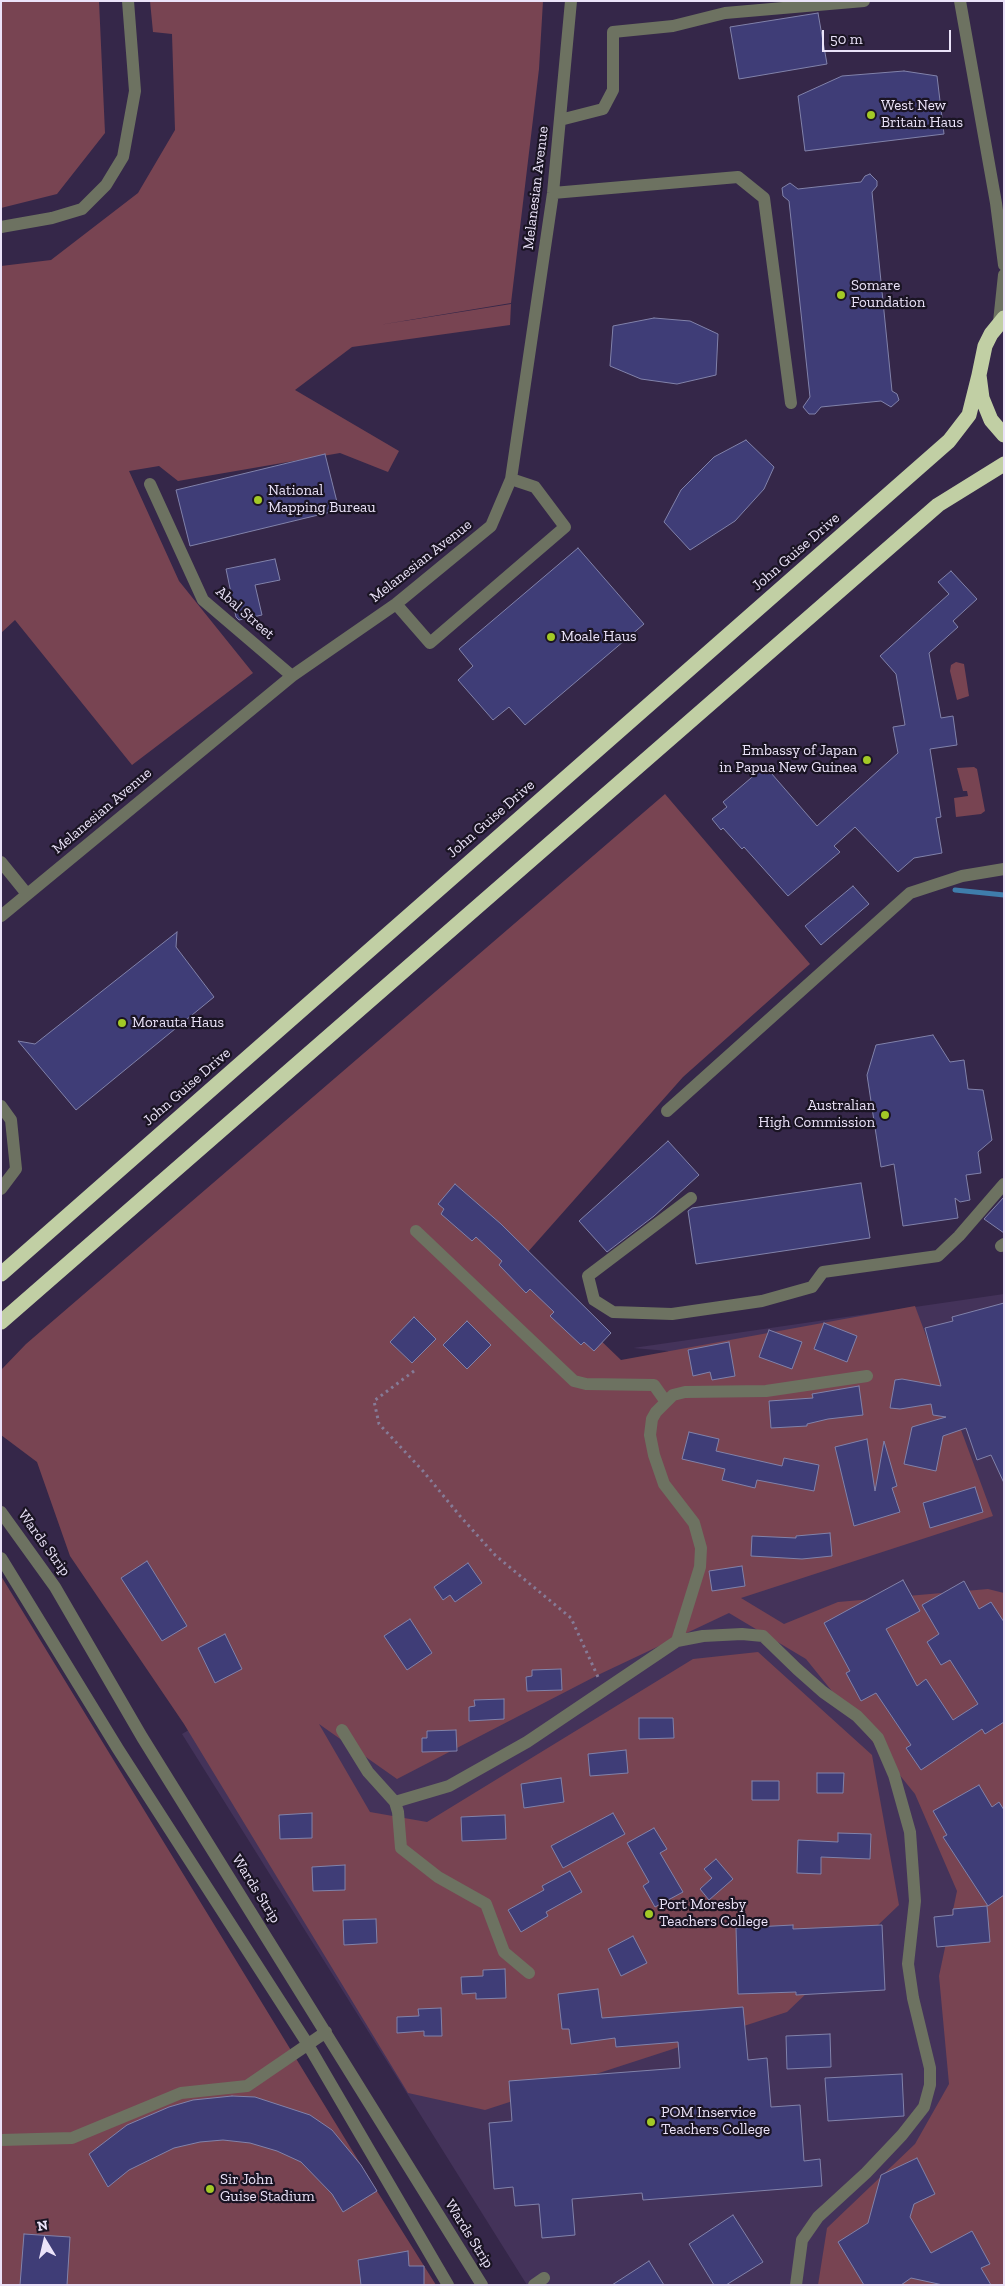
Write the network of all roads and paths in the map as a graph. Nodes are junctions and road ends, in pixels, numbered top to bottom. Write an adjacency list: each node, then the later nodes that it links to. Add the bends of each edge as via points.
1 (128, 1): 7 (street, via 135,91 123,157 106,184 82,209)
2 (571, 1): 5 (street, Melanesian Avenue)
3 (864, 1): 5 (street, via 725,13 673,26 613,32 613,90 603,109)
4 (960, 1): 8 (street)
5 (560, 120): 6 (street, Melanesian Avenue)
6 (553, 193): 12 (street, via 738,177 764,198); 15 (street, Melanesian Avenue)
7 (1, 227)
8 (1004, 265)
9 (1004, 275): 10 (street)
10 (1002, 320): 11 (highway, John Guise Drive, via 985,346)
11 (979, 375): 13 (highway, via 982,398 991,420); 29 (highway, John Guise Drive, via 969,415 949,441)
12 (790, 403)
13 (1004, 435)
14 (1004, 464): 30 (highway, via 938,505)
15 (511, 479): 17 (street, Melanesian Avenue, via 490,526); 17 (street, via 535,487 564,527 430,643)
16 (150, 484): 18 (street, Abal Street, via 203,600)
17 (396, 604): 18 (street, Melanesian Avenue)
18 (292, 676): 21 (street, Melanesian Avenue)
19 (1, 862): 21 (street)
20 (1004, 869): 24 (street, via 962,876 910,894)
21 (28, 894): 22 (street, Melanesian Avenue)
22 (1, 916)
23 (1, 1106): 26 (street, via 11,1120 16,1169)
24 (667, 1111)
25 (1004, 1184): 27 (street, via 960,1236 938,1256 823,1272 812,1287 762,1301 672,1314 613,1312 594,1300 588,1276)
26 (1, 1189)
27 (691, 1198)
28 (416, 1231): 33 (street, via 574,1381 654,1385)
29 (1, 1274)
30 (1, 1322)
31 (414, 1371): 37 (path, via 374,1401 379,1424 495,1555 571,1618)
32 (867, 1376): 33 (street, via 766,1391 686,1392 673,1395)
33 (666, 1402): 36 (street, via 652,1420 650,1436 654,1455 664,1484 694,1522 701,1548 700,1568)
34 (1, 1512): 41 (street, Wards Strip, via 56,1587 142,1737)
35 (1, 1558): 42 (street, via 118,1750)
36 (677, 1641): 37 (street); 46 (street, via 721,1634 764,1636 803,1675 858,1716 878,1738 894,1776 910,1832 915,1901 908,1964 930,2068 930,2086 924,2107 902,2135 818,2217 802,2240)
37 (605, 1691): 39 (street, via 528,1742 449,1786)
38 (342, 1730): 39 (street, via 368,1772)
39 (395, 1802): 40 (street, via 401,1848 438,1877 486,1904 504,1952)
40 (529, 1973)
41 (326, 2032): 42 (street); 45 (street, Wards Strip)
42 (307, 2043): 43 (street, via 247,2086 181,2093 72,2138); 44 (street)
43 (1, 2140)
44 (448, 2285)
45 (482, 2285)
46 (796, 2285)

